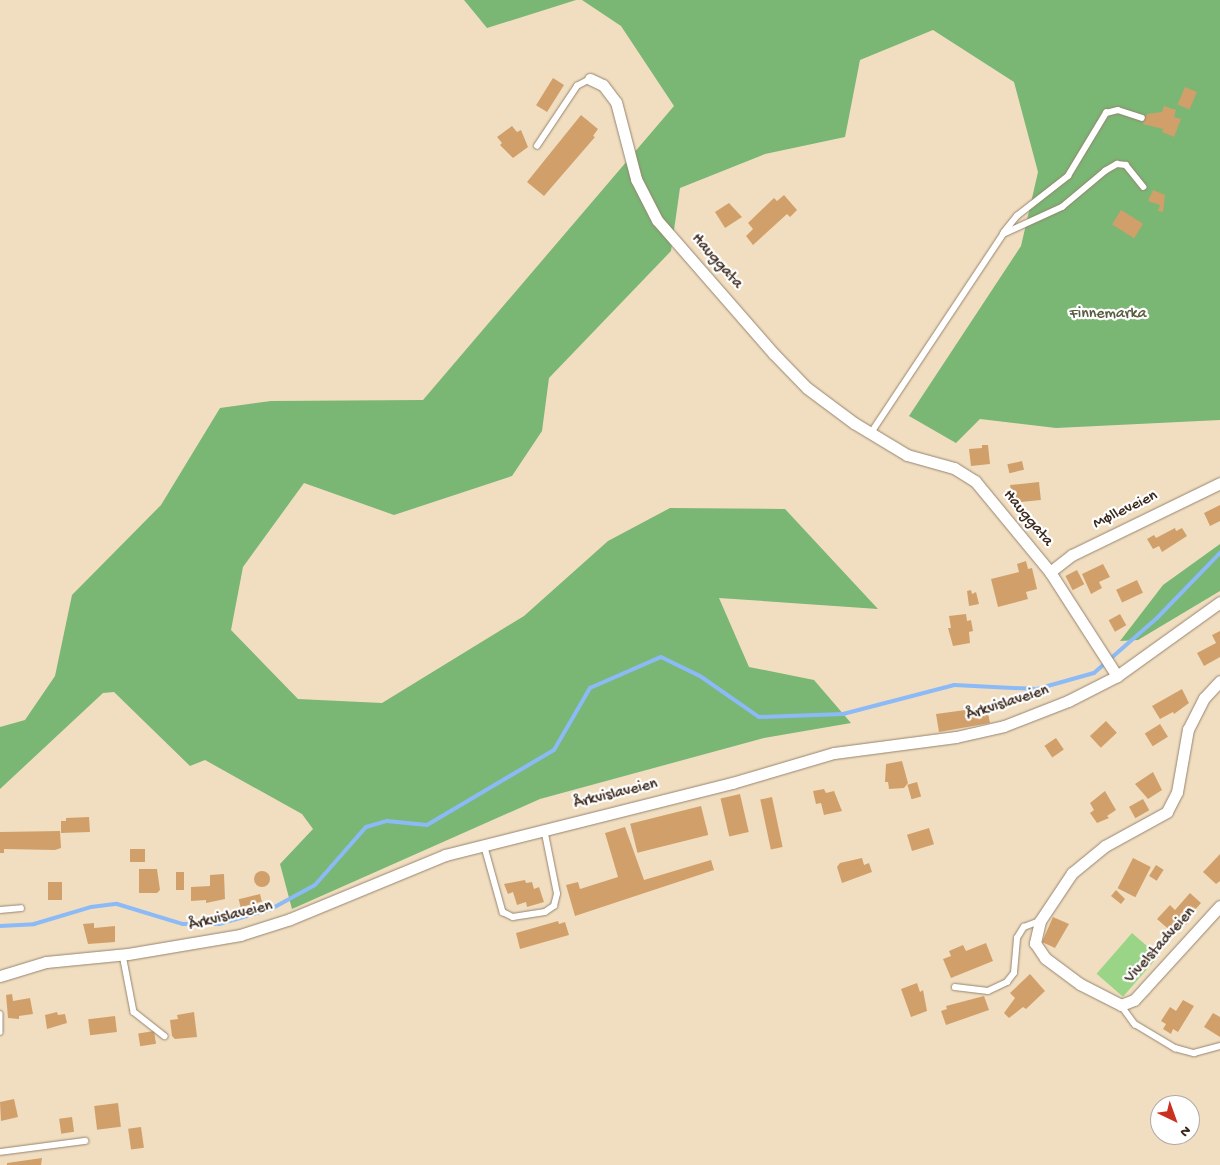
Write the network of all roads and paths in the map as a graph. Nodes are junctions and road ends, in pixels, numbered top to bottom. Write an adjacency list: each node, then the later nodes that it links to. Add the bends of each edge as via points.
1 (590, 79): 3 (lane, via 577,86); 6 (street, Hauggata, via 603,84 616,102 636,179 657,220 791,372 826,404)
2 (1142, 118): 5 (lane, via 1118,110 1106,113 1068,176 1017,216)
3 (537, 146)
4 (1144, 186): 5 (lane, via 1126,165 1117,164 1062,207)
5 (1003, 234): 6 (lane)
6 (871, 433): 8 (street, Hauggata, via 907,455 966,473)
7 (1220, 483): 8 (street, Mølleveien, via 1072,555)
8 (1050, 572): 10 (street, Hauggata)
9 (1220, 602): 10 (street, Årkvislaveien)
10 (1111, 667): 12 (street, Årkvislaveien, via 1068,701 1004,726 956,737 856,748 732,783)
11 (1220, 681): 17 (street, Vivelstadveien, via 1204,698 1191,723 1177,792 1167,812 1093,854 1063,884)
12 (544, 829): 13 (street, Årkvislaveien); 13 (lane, via 557,894 554,906 544,912 513,917 503,912)
13 (484, 844): 18 (street, Årkvislaveien, via 414,865 270,926 208,942)
14 (1220, 906): 21 (street, Vivelstadveien, via 1134,1000)
15 (21, 908): 16 (lane)
16 (0, 910)
17 (1040, 921): 20 (lane, via 1024,927 1017,938 1014,973 1007,982 988,991); 21 (street, Vivelstadveien, via 1035,943 1045,958 1080,984)
18 (123, 955): 19 (street, Årkvislaveien, via 46,962); 24 (lane, via 134,1012)
19 (0, 976)
20 (955, 987)
21 (1122, 1005): 25 (lane, via 1135,1024 1175,1048 1194,1053)
22 (0, 1014): 23 (lane)
23 (0, 1032)
24 (165, 1036)
25 (1220, 1046)
26 (85, 1141): 27 (lane)
27 (0, 1152)

